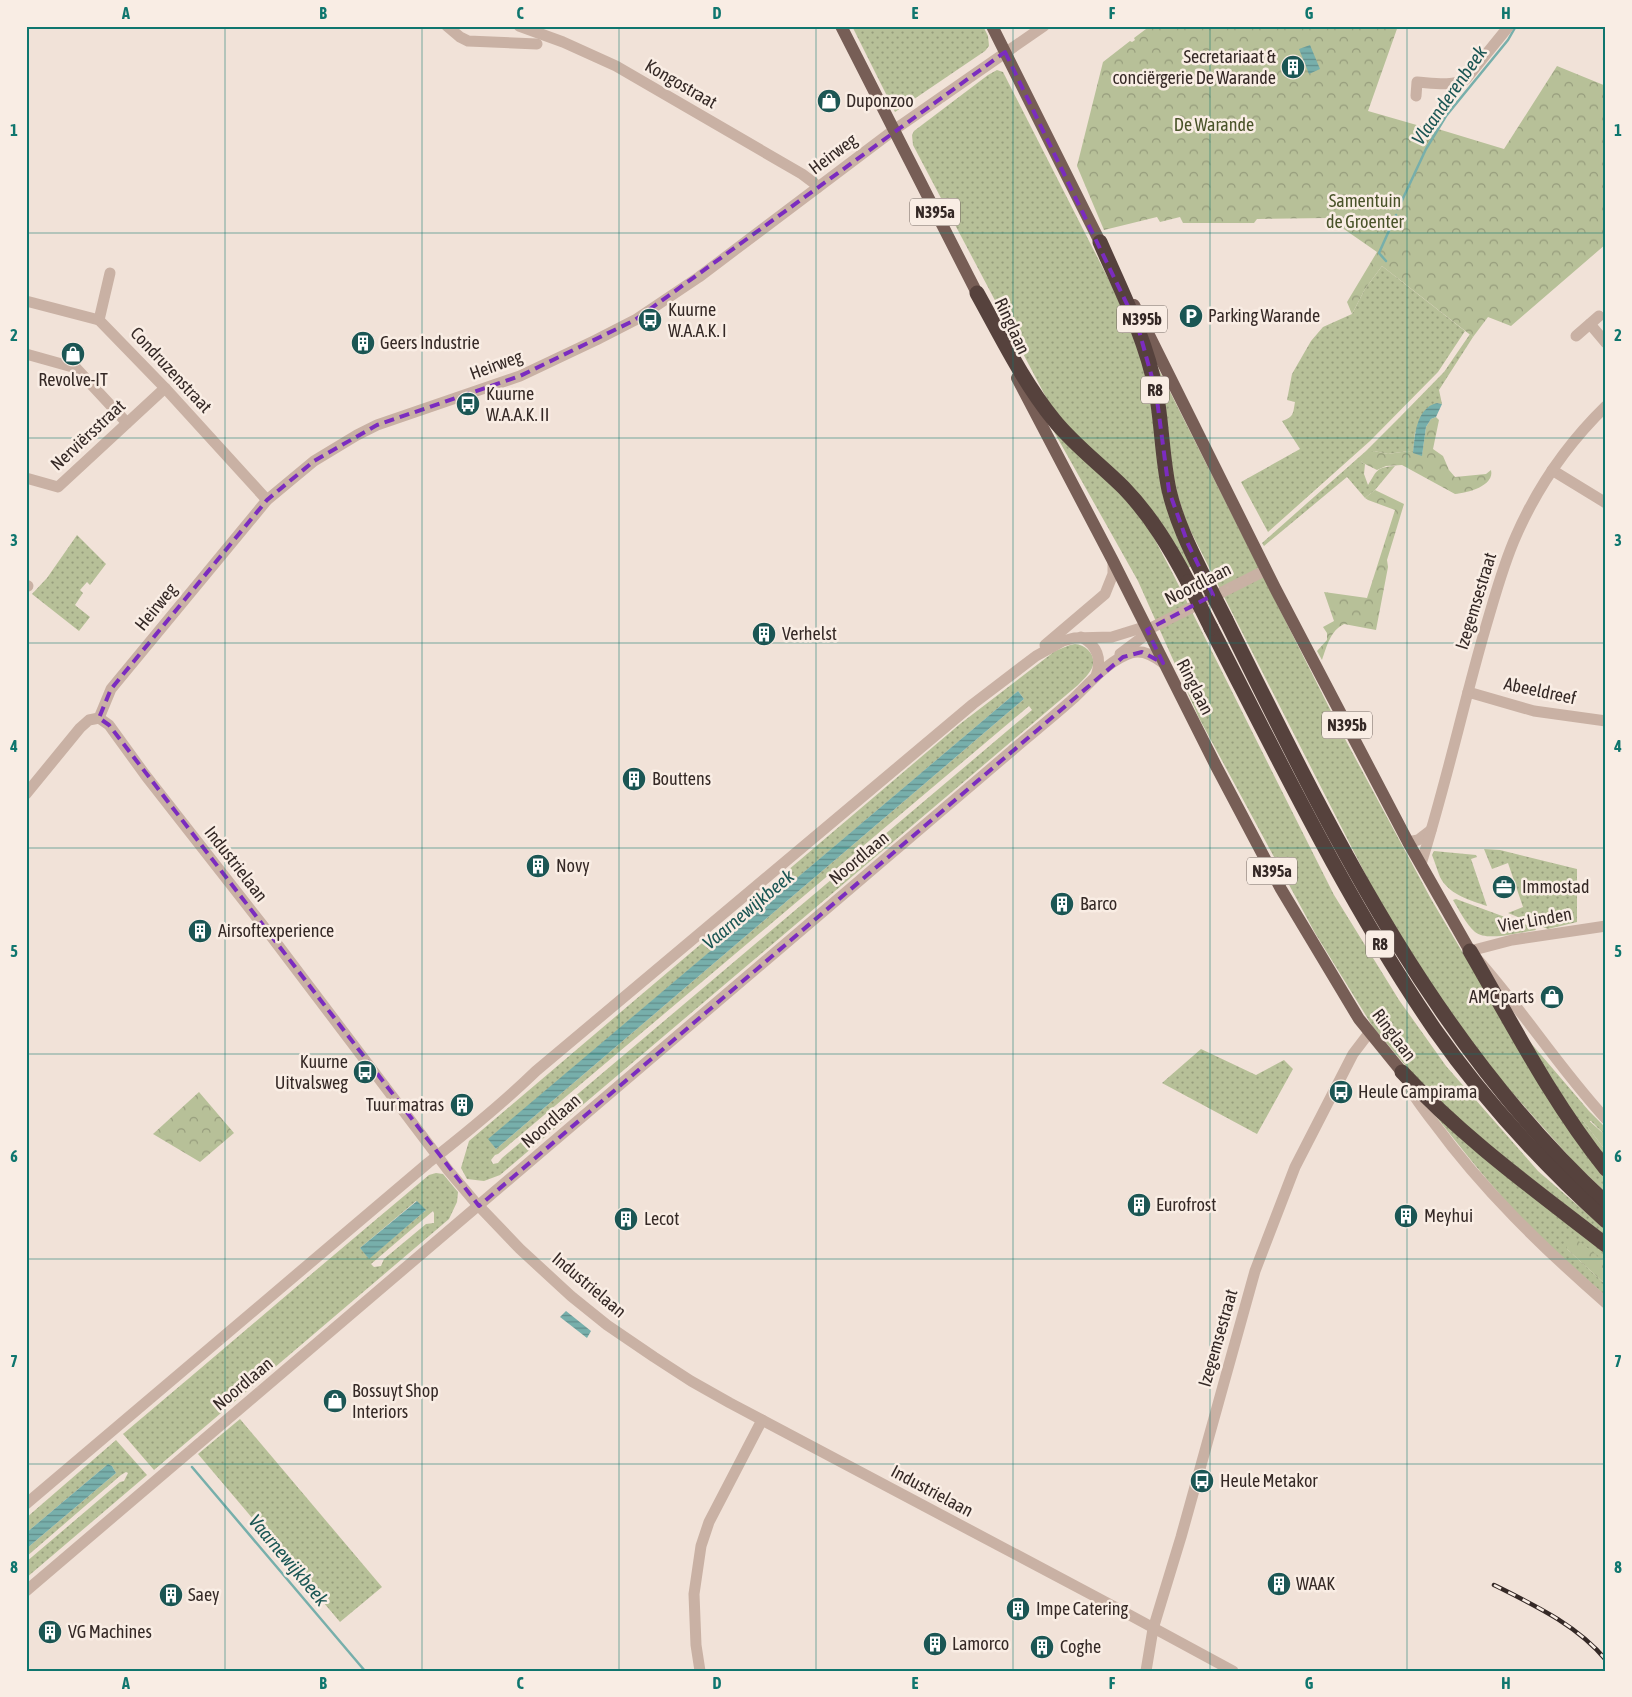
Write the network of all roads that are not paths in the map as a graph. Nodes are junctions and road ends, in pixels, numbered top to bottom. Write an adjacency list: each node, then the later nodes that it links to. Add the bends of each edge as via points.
1 (519, 26): 11 (street, Kongostraat, via 616,66 802,174)
2 (841, 26): 10 (main road, Ringlaan / N395a)
3 (992, 26): 8 (main road, N395b)
4 (1044, 26): 8 (street, Heirweg)
5 (1509, 26): 9 (street, via 1460,83 1417,77)
6 (451, 28): 7 (street, via 468,41)
7 (537, 44)
8 (1005, 52): 10 (street, Heirweg); 12 (main road, N395b)
9 (1416, 96)
10 (894, 130): 11 (street, Heirweg); 14 (main road, Ringlaan / N395a)
11 (817, 188): 27 (street, Heirweg, via 699,277 635,320 520,376 378,425 314,461)
12 (1100, 242): 30 (main road, N395b, via 1143,320); 51 (highway, R8, bridge, via 1138,327 1148,360 1156,392 1169,491 1188,544 1297,764 1373,904 1448,1022 1551,1149)
13 (110, 273): 17 (street)
14 (977, 294): 29 (main road, Ringlaan / N395a); 53 (highway, R8, bridge, via 1032,389 1054,420 1154,522 1172,551 1306,814 1361,913 1436,1030 1513,1128)
15 (26, 301): 17 (street)
16 (1599, 316): 18 (street)
17 (99, 320): 22 (street, Condruzenstraat)
18 (1590, 324): 19 (street); 20 (street)
19 (1576, 336)
20 (1606, 343)
21 (26, 354): 24 (street, via 76,368)
22 (165, 388): 24 (street, Nerviërsstraat); 27 (street, Condruzenstraat)
23 (1606, 406): 25 (street, Izegemsestraat, via 1586,425)
24 (127, 423): 26 (street, Nerviërsstraat, via 58,486)
25 (1552, 470): 28 (street); 37 (street, Izegemsestraat, via 1529,509 1505,561)
26 (26, 478)
27 (267, 500): 38 (street, Heirweg, via 111,689)
28 (1606, 503)
29 (1112, 561): 31 (main road, Ringlaan / N395a); 33 (street, Noordlaan, via 1112,574 1105,594)
30 (1266, 570): 31 (street, Noordlaan); 42 (main road, N395b)
31 (1147, 630): 32 (street, Noordlaan, via 1141,628 1112,637); 34 (street, Noordlaan); 35 (main road, Ringlaan / N395a)
32 (1081, 637): 33 (street, Noordlaan, via 1064,641); 36 (street, via 1096,649 1099,666)
33 (1036, 656): 49 (street, Noordlaan, via 973,704)
34 (1115, 661): 35 (street, Noordlaan, via 1131,653 1142,652); 36 (street, Noordlaan)
35 (1163, 663): 46 (main road, Ringlaan / N395a, via 1281,889)
36 (1096, 676): 52 (street, Noordlaan, via 1016,748)
37 (1468, 692): 39 (street, Abeeldreef, via 1534,711); 41 (street, Izegemsestraat)
38 (99, 718): 40 (street, via 81,726); 49 (street, Industrielaan, via 109,725)
39 (1606, 721)
40 (26, 794)
41 (1431, 830): 42 (street, via 1418,840); 43 (street, Izegemsestraat)
42 (1408, 842): 43 (main road, N395b)
43 (1421, 864): 45 (main road, N395b)
44 (1606, 926): 45 (street, Vier Linden, via 1512,940)
45 (1470, 951): 48 (street, N395b, via 1495,978 1567,1075); 50 (highway, via 1540,1074)
46 (1369, 1033): 47 (main road, Ringlaan / N395a); 59 (street, Izegemsestraat, via 1353,1054 1295,1167 1269,1231)
47 (1402, 1072): 54 (highway, via 1503,1167); 55 (street, Ringlaan / N395a, via 1409,1088 1441,1132 1480,1179 1526,1230)
48 (1606, 1120)
49 (438, 1155): 52 (street, Industrielaan); 57 (street, Noordlaan)
50 (1606, 1169)
51 (1606, 1203)
52 (478, 1206): 56 (street, Industrielaan, via 571,1296 607,1324 691,1381); 58 (street, Noordlaan)
53 (1606, 1221)
54 (1606, 1244)
55 (1606, 1303)
56 (762, 1420): 59 (street, Industrielaan); 60 (street, via 709,1522 701,1546 694,1594)
57 (26, 1504)
58 (26, 1591)
59 (1153, 1629): 61 (street, Izegemsestraat); 62 (street, Industrielaan)
60 (700, 1671)
61 (1146, 1671)
62 (1233, 1671)

